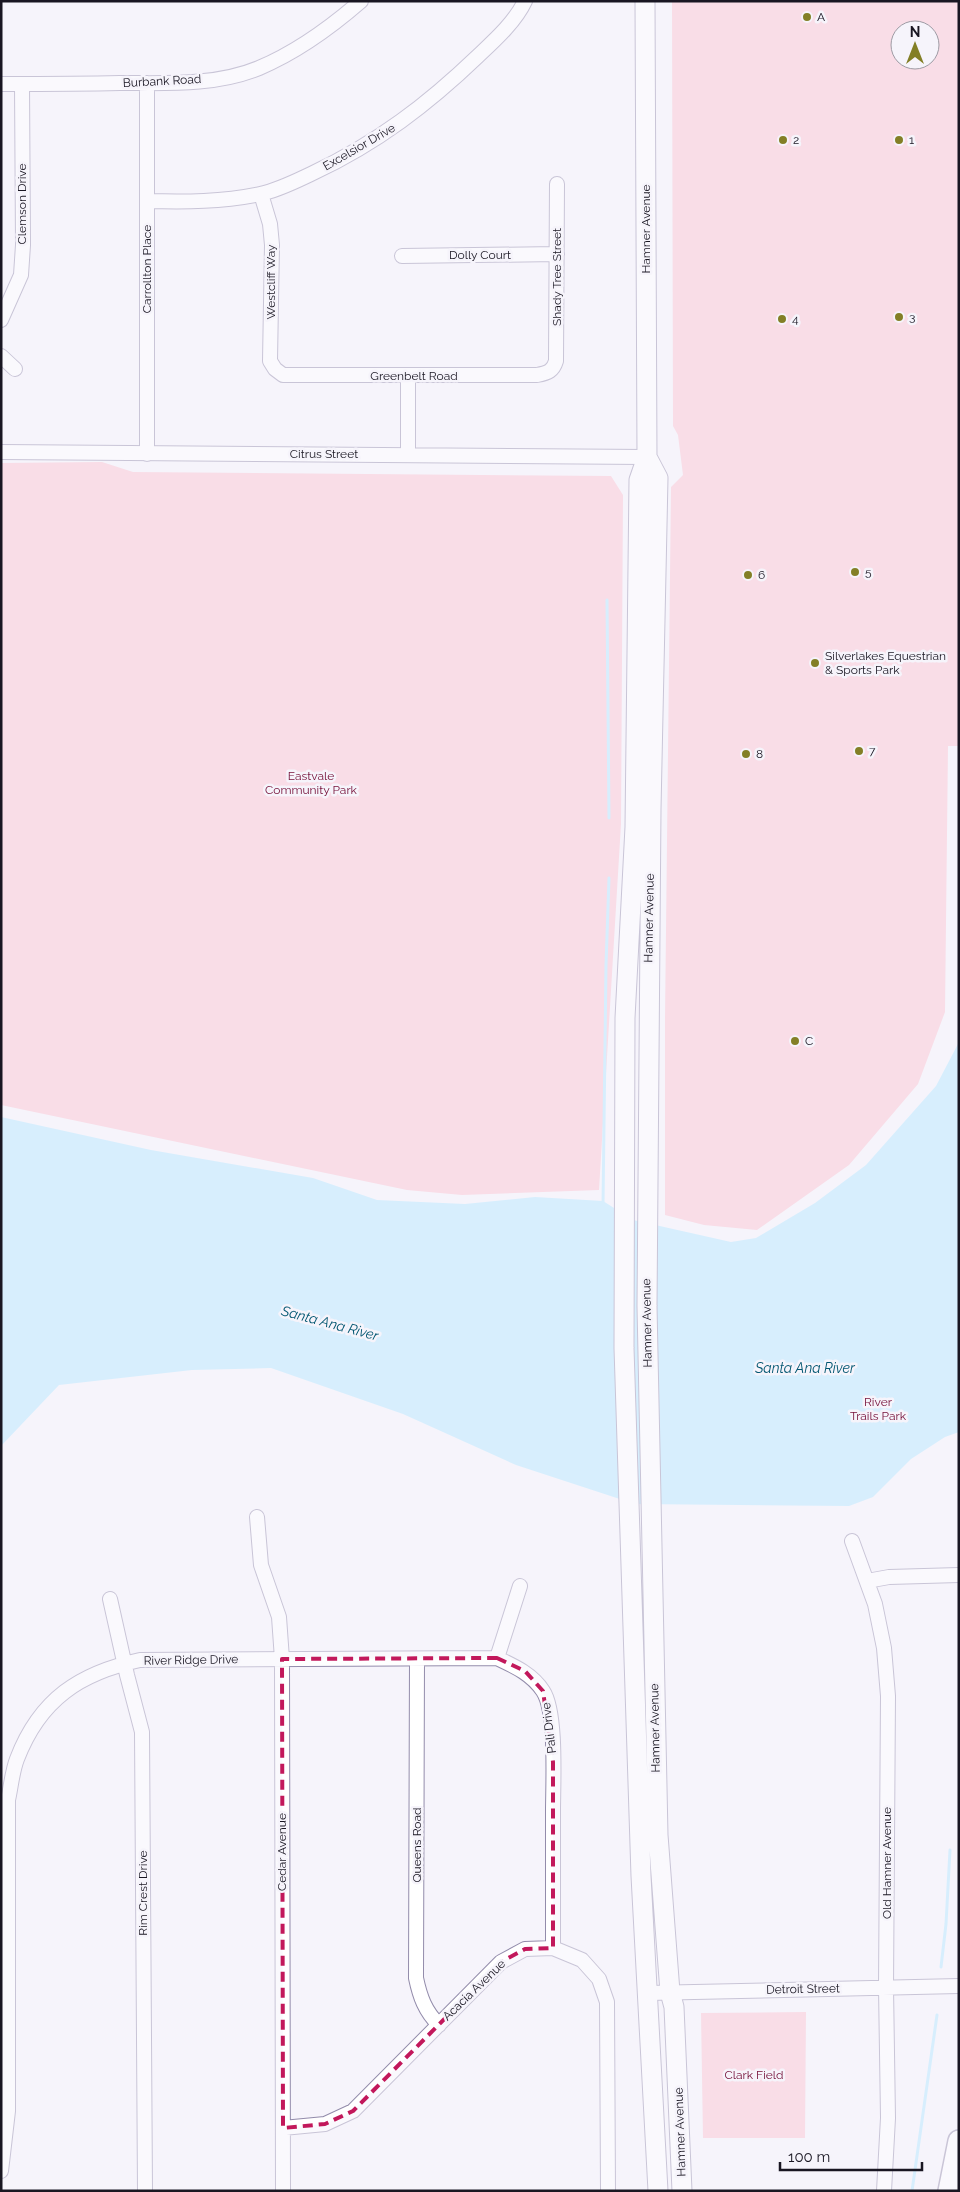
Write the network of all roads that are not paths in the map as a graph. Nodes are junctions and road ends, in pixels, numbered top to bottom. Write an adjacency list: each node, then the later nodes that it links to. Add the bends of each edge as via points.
1 (361, 1): 4 (street, Burbank Road, via 331,27 258,68 188,82)
2 (525, 1): 8 (street, Excelsior Drive, via 499,36 418,110 340,160)
3 (645, 1): 21 (main road, Hamner Avenue)
4 (147, 83): 6 (street, Burbank Road); 9 (street, Carrollton Place)
5 (1, 84): 6 (street, Burbank Road)
6 (22, 84): 12 (street, Clemson Drive, via 21,275)
7 (557, 184): 10 (street, Shady Tree Street)
8 (261, 194): 9 (street, Excelsior Drive, via 201,202); 15 (street, Westcliff Way, via 272,245 270,361)
9 (147, 201): 19 (street, Carrollton Place)
10 (557, 254): 11 (street, Dolly Court); 16 (street, Shady Tree Street, via 557,351)
11 (402, 256)
12 (1, 320)
13 (1, 356): 14 (street)
14 (15, 369)
15 (275, 369): 17 (street, Greenbelt Road, via 283,375 299,376)
16 (554, 369): 17 (street, Greenbelt Road, via 537,375)
17 (408, 376): 20 (street)
18 (1, 452): 19 (street, Citrus Street)
19 (147, 454): 20 (street, Citrus Street)
20 (408, 454): 21 (street, Citrus Street)
21 (647, 457): 37 (main road, Hamner Avenue, via 658,478 648,1028 647,1306 658,1835); 38 (main road, Hamner Avenue, via 639,480 635,827 626,1018 624,1348 641,1876)
22 (256, 1517): 29 (street, Cedar Avenue, via 261,1565 280,1617)
23 (852, 1541): 25 (street, Old Hamner Avenue)
24 (959, 1575): 25 (street, via 889,1577)
25 (867, 1582): 36 (street, Old Hamner Avenue, via 884,1648 888,1696)
26 (520, 1586): 28 (street)
27 (110, 1599): 31 (street, Rim Crest Drive)
28 (497, 1658): 30 (street, Pali Drive); 33 (street, Pali Drive, via 525,1671 543,1691 548,1705 553,1762)
29 (282, 1659): 30 (street, Pali Drive); 31 (street, River Ridge Drive, via 140,1660); 41 (street, Cedar Avenue)
30 (417, 1659): 39 (street, Queens Road, via 416,1978 419,1995)
31 (124, 1663): 32 (street, River Ridge Drive, via 99,1671 74,1685 33,1723 16,1760 8,1800); 44 (street, Rim Crest Drive, via 142,1732)
32 (5, 1842): 34 (street, River Ridge Drive)
33 (553, 1948): 39 (street, Acacia Avenue, via 525,1949 501,1962); 46 (street, Acacia Avenue, via 582,1960 599,1980 607,2002)
34 (5, 1978): 40 (street, River Ridge Drive)
35 (957, 1986): 36 (street, Detroit Street)
36 (886, 1987): 37 (street, Detroit Street); 49 (street, Old Hamner Avenue, via 888,2118)
37 (670, 1992): 38 (street, Detroit Street); 48 (main road, Hamner Avenue)
38 (648, 1993): 47 (main road, Hamner Avenue)
39 (439, 2025): 41 (street, Acacia Avenue, via 354,2111 325,2124)
40 (4, 2111): 43 (street, River Ridge Drive)
41 (283, 2128): 45 (street, Cedar Avenue)
42 (959, 2141): 50 (highway)
43 (1, 2171)
44 (145, 2191)
45 (283, 2191)
46 (608, 2191)
47 (658, 2191)
48 (682, 2191)
49 (884, 2191)
50 (949, 2191)

